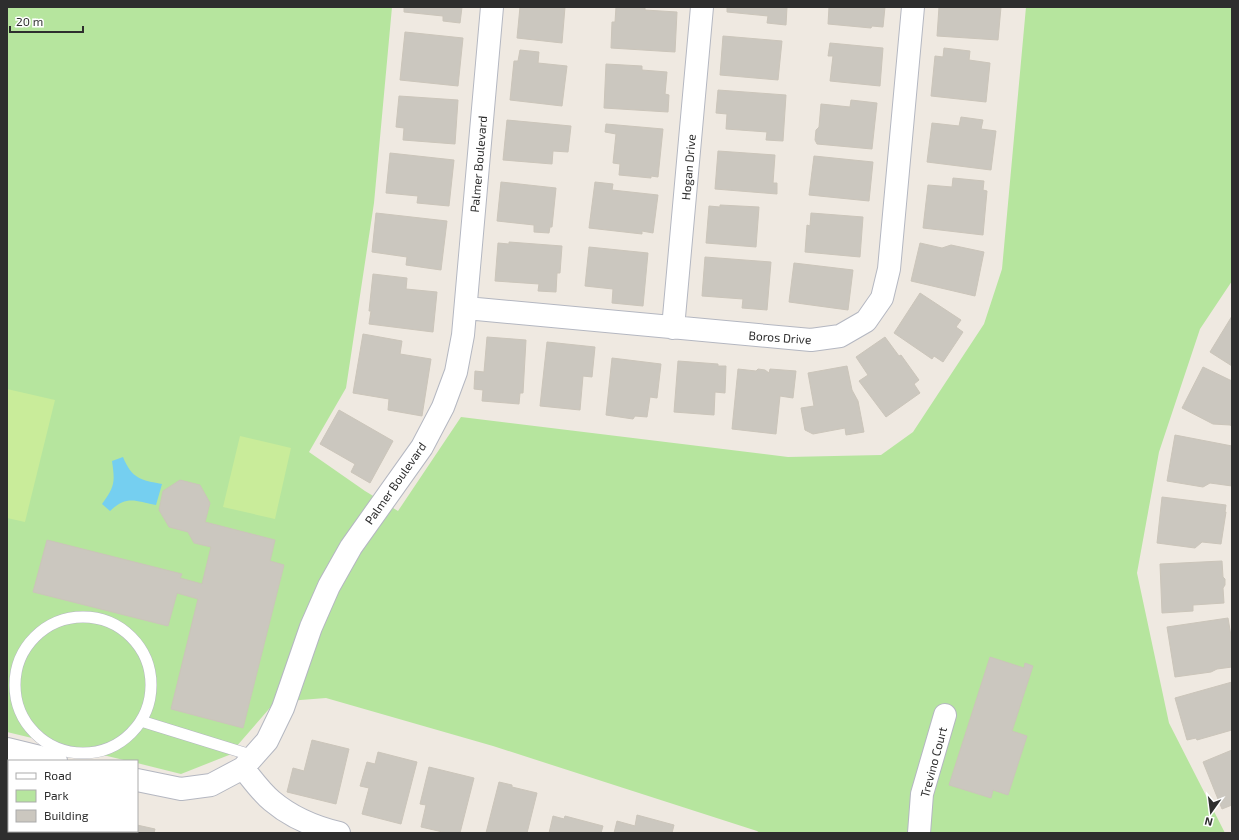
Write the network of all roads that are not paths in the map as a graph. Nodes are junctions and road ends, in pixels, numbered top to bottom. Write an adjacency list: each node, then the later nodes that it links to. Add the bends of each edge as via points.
1 (492, 7): 4 (street, Palmer Boulevard)
2 (702, 7): 5 (street, Hogan Drive)
3 (913, 7): 5 (street, Boros Drive, via 889,269 882,298 866,321 840,336 811,340)
4 (466, 308): 5 (street, Boros Drive); 11 (street, Palmer Boulevard, via 456,372 443,407 422,447 351,547 329,586 311,627 283,708 267,741)
5 (673, 328)
6 (10, 682): 8 (lane, via 18,660 30,641 47,626 68,618 92,617 113,624 132,637 145,656 151,678 150,700); 10 (lane, via 27,725 43,741)
7 (945, 715): 14 (street, Trevino Court, via 922,794)
8 (141, 721): 10 (lane, via 127,738 108,749); 11 (lane)
9 (7, 749): 10 (street)
10 (52, 758)
11 (248, 762): 12 (street, via 211,785 181,789); 13 (street, via 271,800 293,817)
12 (138, 780)
13 (339, 833)
14 (918, 833)

